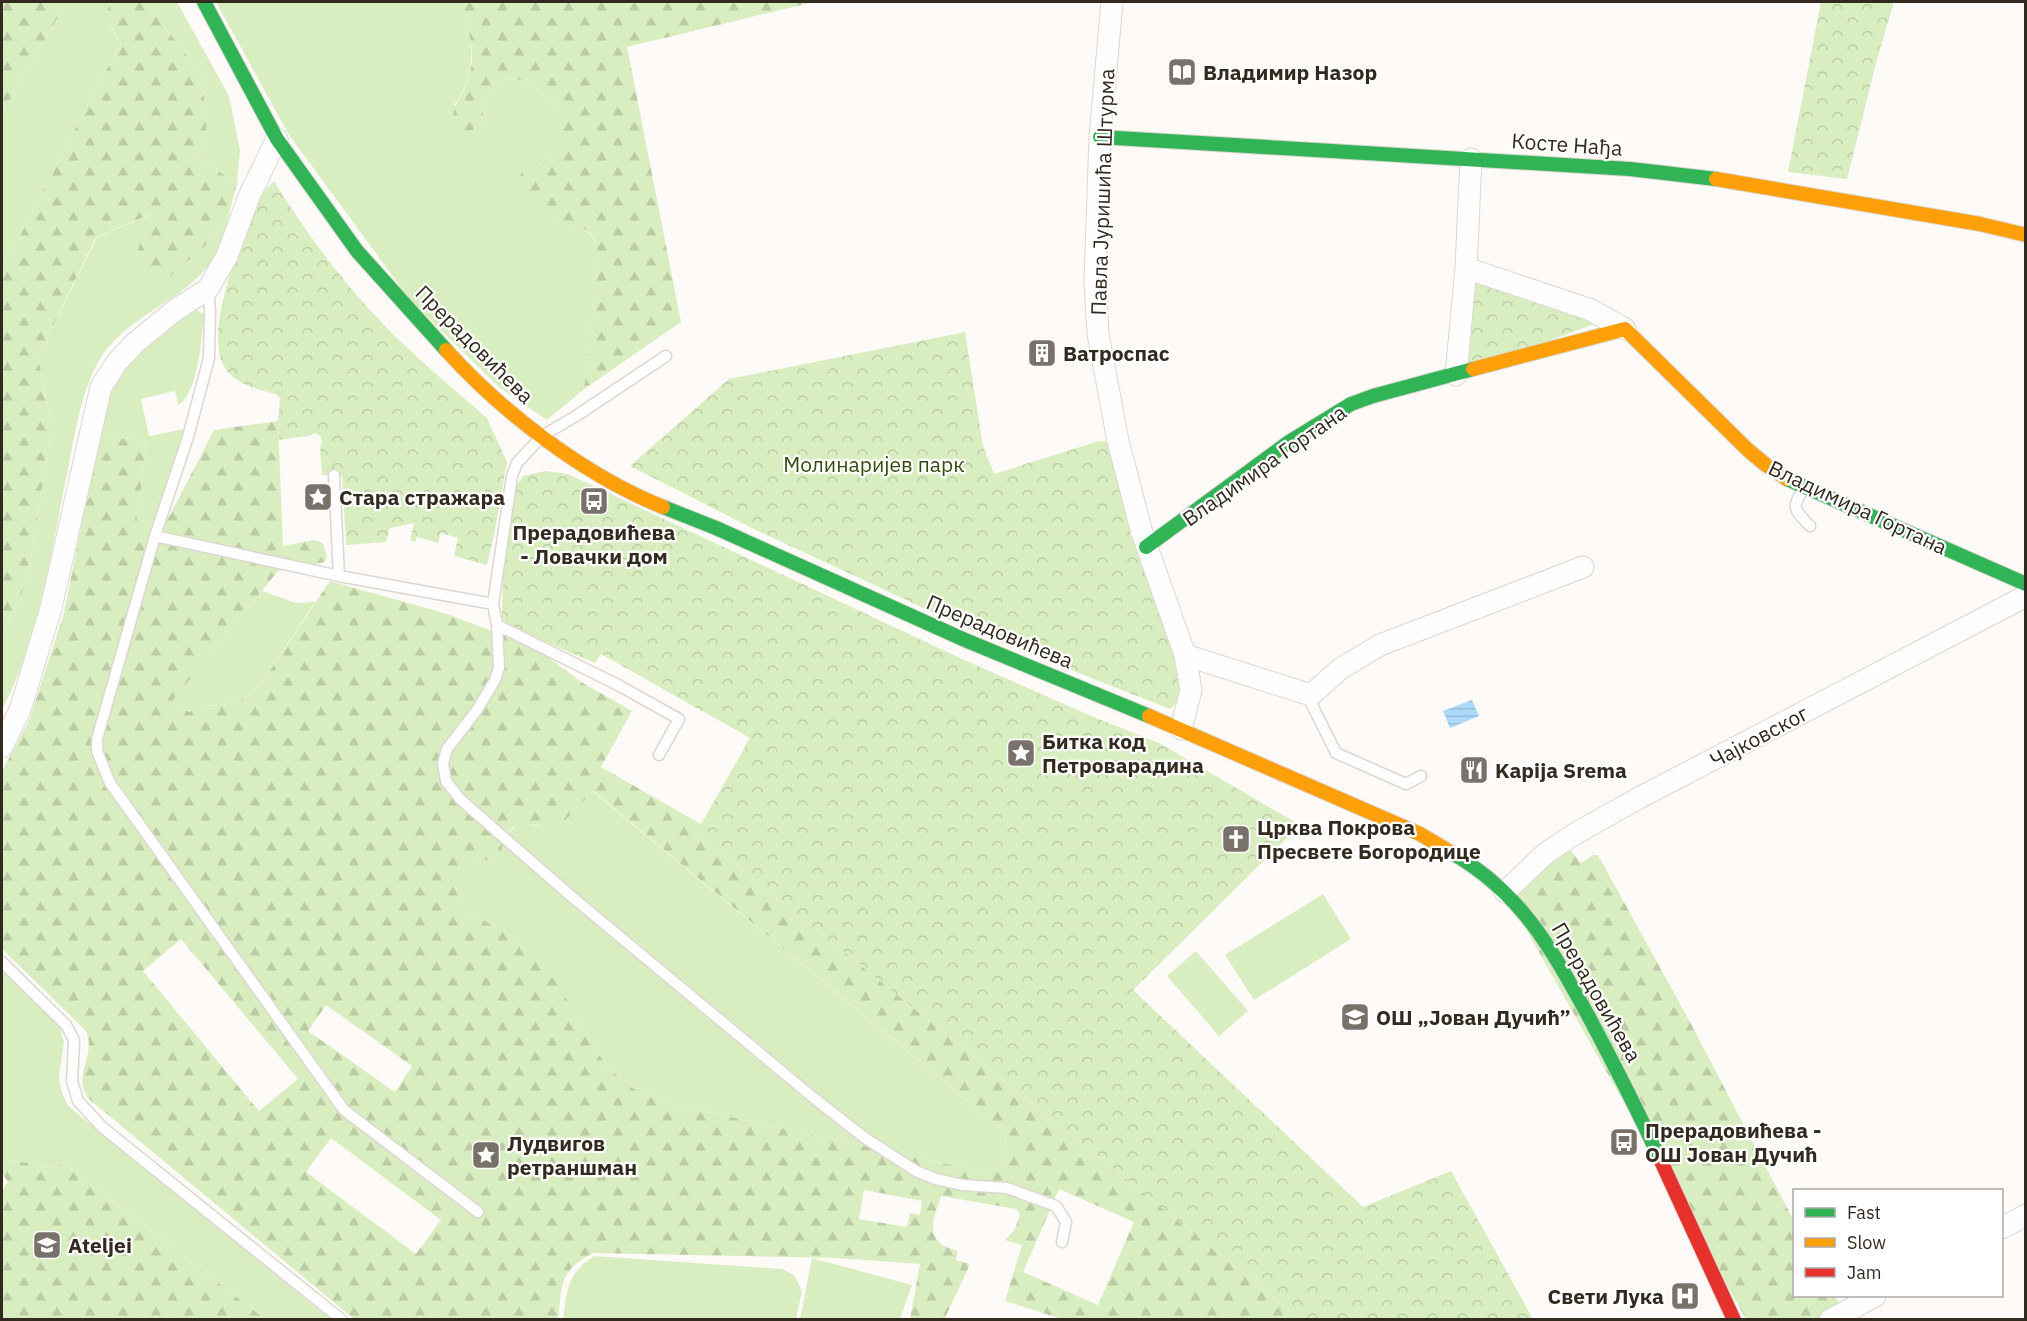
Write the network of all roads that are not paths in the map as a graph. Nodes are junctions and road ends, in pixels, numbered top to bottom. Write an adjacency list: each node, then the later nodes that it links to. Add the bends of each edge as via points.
1 (204, 2): 4 (main road, Прерадовићева)
2 (1112, 2): 3 (street, Павла Јуришића Штурма)
3 (1100, 137): 5 (main road, Косте Нађа); 17 (street, Павла Јуришића Штурма, via 1095,280 1098,334 1118,441)
4 (277, 140): 8 (street, via 250,194 227,256); 12 (main road, Прерадовићева, via 357,252 404,305 493,398)
5 (1471, 159): 6 (main road, Косте Нађа, via 1707,177); 7 (street)
6 (2025, 235)
7 (1466, 268): 9 (street, via 1591,310); 11 (street)
8 (208, 289): 16 (lane, via 209,358); 27 (street, via 135,343 101,387 51,608 20,710)
9 (1625, 329): 11 (main road, Владимира Гортана); 14 (main road, Владимира Гортана, via 1748,450)
10 (666, 356): 12 (lane)
11 (1456, 375): 17 (main road, Владимира Гортана, via 1351,404 1289,442)
12 (542, 436): 22 (lane, via 517,463 512,476); 26 (main road, Прерадовићева, via 607,480 651,502 965,640)
13 (334, 475): 19 (lane)
14 (1805, 487): 15 (lane, via 1795,511); 20 (main road, Владимира Гортана)
15 (1810, 526)
16 (155, 536): 19 (lane); 32 (lane, via 97,739 97,751 110,783 344,1110)
17 (1146, 547): 24 (street, Павла Јуришића Штурма)
18 (1583, 567): 25 (street, via 1380,645 1340,669 1317,692)
19 (339, 576): 22 (lane)
20 (2025, 584)
21 (2025, 596): 30 (street, Чајковског, via 1573,835 1546,853)
22 (493, 604): 23 (lane)
23 (496, 625): 28 (lane, via 679,719); 35 (lane, via 499,668 495,680 447,749 443,763 446,781 462,800 571,896 865,1138 916,1171 936,1179 1007,1188 1056,1206 1066,1222)
24 (1185, 655): 25 (street); 26 (street, Павла Јуришића Штурма, via 1191,690)
25 (1307, 694): 29 (lane, via 1336,753 1406,784)
26 (1181, 729): 30 (main road, Прерадовићева, via 1420,834 1465,860)
27 (2, 747)
28 (659, 755)
29 (1421, 776)
30 (1505, 892): 38 (main road, Прерадовићева, via 1551,948 1627,1087)
31 (2, 962): 37 (lane, via 66,1025 74,1040 72,1081 78,1101 102,1126)
32 (478, 1212)
33 (2025, 1215): 34 (street)
34 (2003, 1227)
35 (1062, 1242)
36 (1873, 1297): 39 (street)
37 (342, 1320)
38 (1734, 1320)
39 (1830, 1320)

